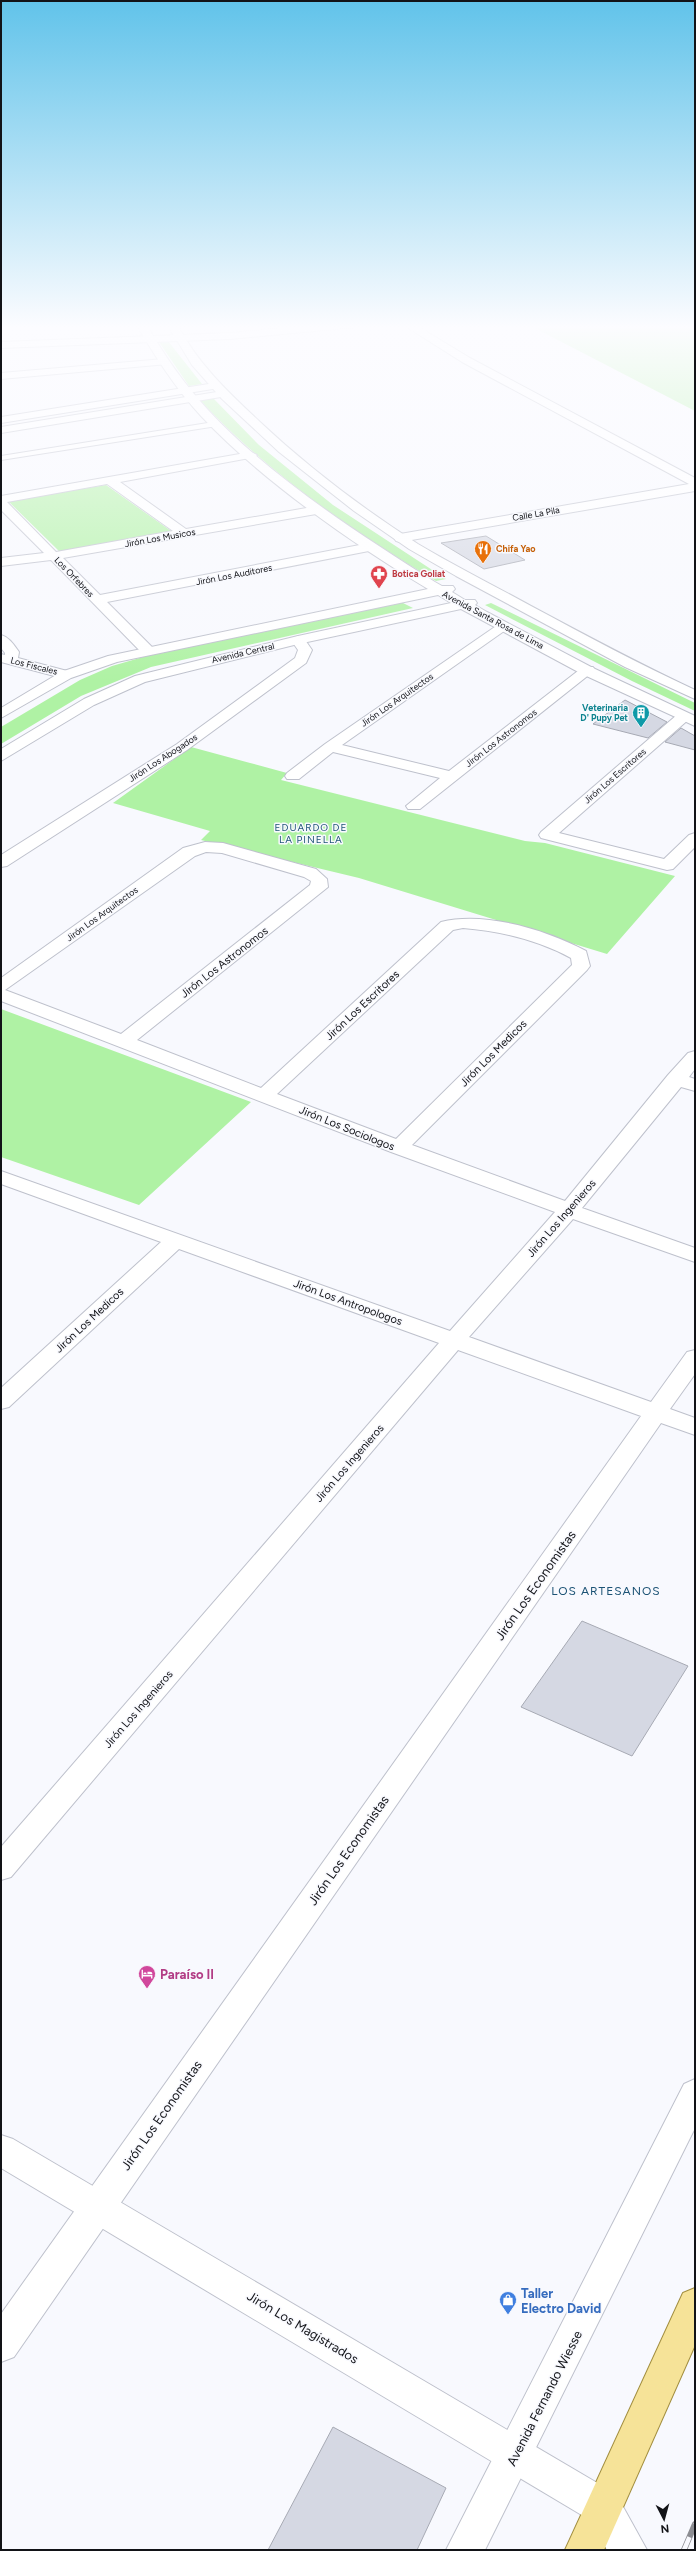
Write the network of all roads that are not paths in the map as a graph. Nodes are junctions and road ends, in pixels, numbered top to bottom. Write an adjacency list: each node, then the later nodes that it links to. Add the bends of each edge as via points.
1 (95, 443): 6 (lane)
2 (237, 443): 5 (street, Avenida Santa Rosa de Lima)
3 (275, 443): 14 (street)
4 (621, 443): 8 (street)
5 (251, 455): 7 (street); 12 (street, Avenida Santa Rosa de Lima)
6 (1, 458)
7 (109, 480): 10 (street); 13 (street)
8 (695, 483)
9 (695, 487): 14 (street, Calle La Pila)
10 (1, 500)
11 (1, 503): 16 (street, Los Orfebres)
12 (318, 510): 13 (street, Jirón Los Musicos); 15 (street, Avenida Santa Rosa de Lima)
13 (185, 534): 16 (street, Jirón Los Musicos)
14 (400, 538): 18 (street)
15 (370, 547): 19 (street, Avenida Santa Rosa de Lima); 21 (street, Jirón Los Auditores)
16 (53, 556): 17 (street, Jirón Los Musicos); 21 (street, Los Orfebres)
17 (1, 562)
18 (478, 582): 19 (street, Avenida Central); 20 (street)
19 (440, 591): 22 (street, Avenida Santa Rosa de Lima); 26 (street, Avenida Central)
20 (502, 596): 22 (street, Avenida Central); 30 (street, via 603,651)
21 (96, 600): 26 (street, Los Orfebres)
22 (462, 605): 23 (street, Avenida Santa Rosa de Lima); 25 (street, Avenida Central)
23 (502, 626): 28 (street, Avenida Santa Rosa de Lima); 33 (street, Jirón Los Arquitectos)
24 (1, 639): 27 (street, via 12,652 12,656)
25 (298, 640): 34 (street, Avenida Central, via 140,679 89,702); 39 (street, Jirón Los Abogados, via 305,650 302,660 182,747)
26 (148, 651): 29 (street, Avenida Central)
27 (5, 659): 29 (street, Los Fiscales)
28 (588, 670): 32 (street, Avenida Santa Rosa de Lima); 36 (street, Jirón Los Astronomos)
29 (66, 675): 31 (street, Avenida Central)
30 (695, 695)
31 (1, 714)
32 (689, 719): 38 (street, Jirón Los Escritores, via 547,835 667,865)
33 (330, 747): 35 (street, Jirón Los Arquitectos); 36 (street)
34 (1, 756)
35 (293, 776)
36 (452, 776): 37 (street, Jirón Los Astronomos)
37 (414, 806)
38 (695, 838)
39 (1, 862)
40 (319, 879): 42 (street, Jirón Los Arquitectos, via 310,873 230,850 205,847 189,852); 44 (street, Jirón Los Astronomos, via 319,887)
41 (580, 955): 47 (street, Jirón Los Escritores, via 567,947 484,924 464,922 447,926); 48 (street, Jirón Los Medicos, via 581,966)
42 (1, 986)
43 (1, 995): 44 (street, Jirón Los Sociologos)
44 (123, 1042): 47 (street, Jirón Los Sociologos)
45 (695, 1057): 46 (street, Jirón Los Ingenieros)
46 (685, 1082): 50 (street, Jirón Los Ingenieros)
47 (265, 1095): 48 (street, Jirón Los Sociologos)
48 (398, 1148): 50 (street, Jirón Los Sociologos)
49 (1, 1176): 51 (street, Jirón Los Antropologos)
50 (568, 1211): 52 (street, Jirón Los Sociologos); 53 (street, Jirón Los Ingenieros)
51 (177, 1239): 53 (street, Jirón Los Antropologos); 55 (street, Jirón Los Medicos)
52 (695, 1255)
53 (454, 1340): 56 (street, Jirón Los Antropologos); 58 (street, Jirón Los Ingenieros)
54 (695, 1357): 56 (street, Jirón Los Economistas)
55 (1, 1401)
56 (656, 1413): 57 (street, Jirón Los Antropologos); 61 (street, Jirón Los Economistas)
57 (695, 1427)
58 (1, 1868)
59 (695, 2094): 64 (street, Avenida Fernando Wiesse)
60 (1, 2150): 61 (street, Jirón Los Magistrados)
61 (98, 2206): 63 (street, Jirón Los Economistas); 64 (street, Jirón Los Magistrados)
62 (695, 2305): 65 (main road)
63 (1, 2344)
64 (516, 2454): 65 (street, Jirón Los Magistrados); 66 (street, Avenida Fernando Wiesse)
65 (603, 2507): 67 (main road); 68 (street)
66 (466, 2550)
67 (584, 2550)
68 (628, 2550)

